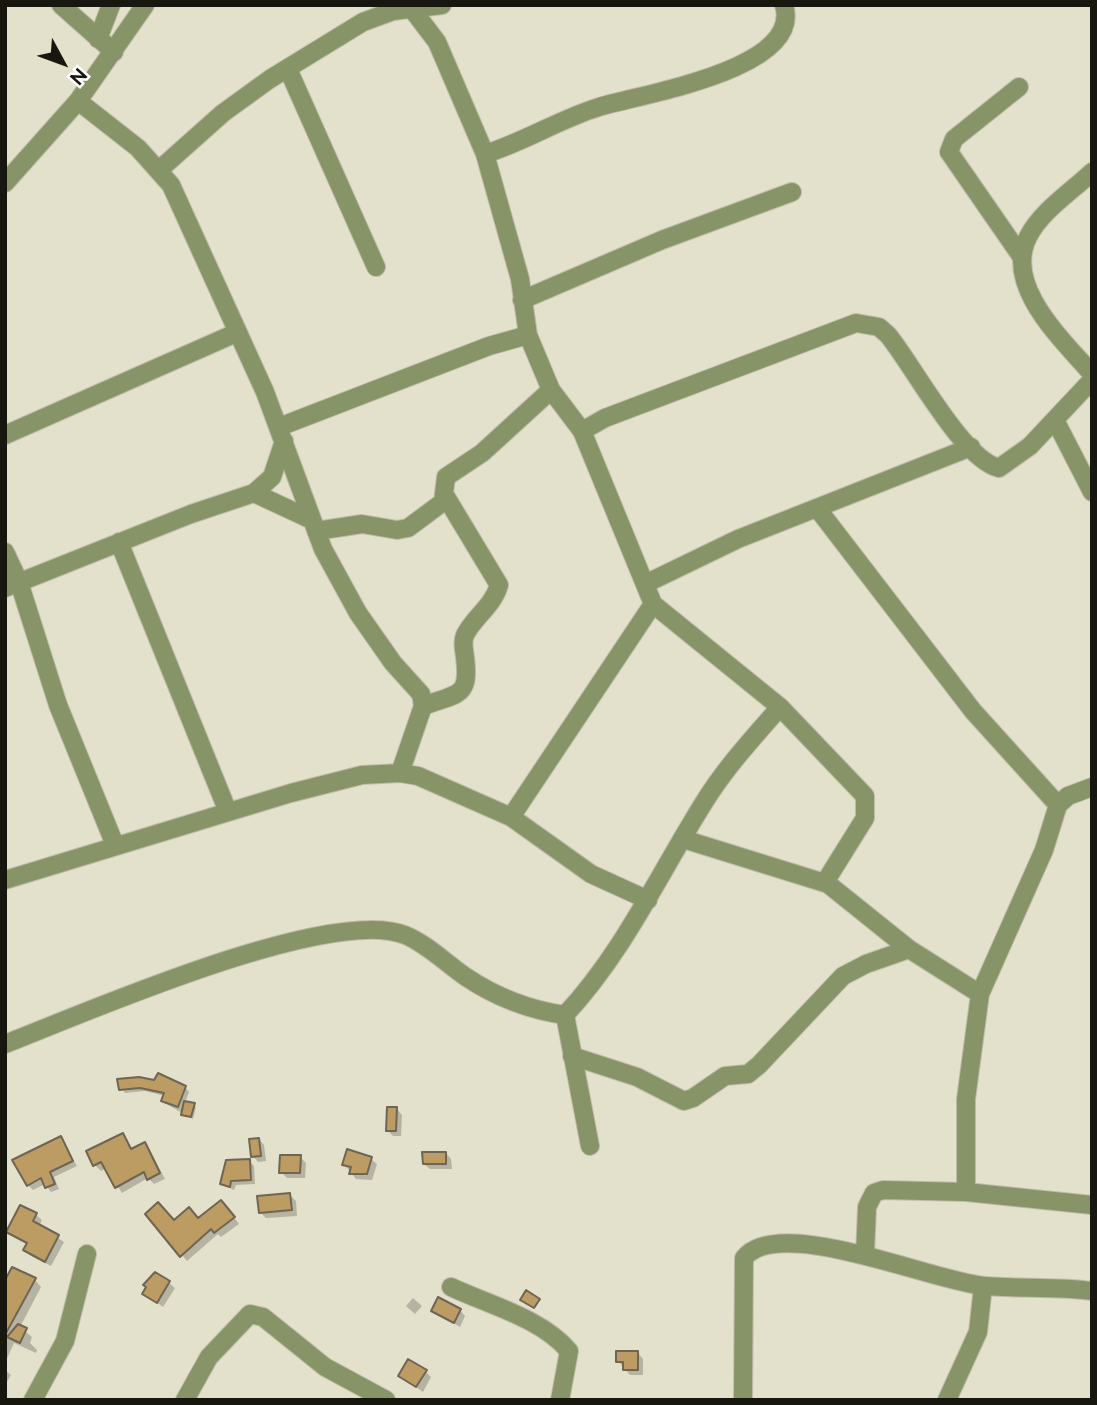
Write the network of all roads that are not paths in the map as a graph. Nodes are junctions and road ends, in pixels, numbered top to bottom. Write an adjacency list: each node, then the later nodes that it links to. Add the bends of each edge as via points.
1 (61, 5): 7 (street)
2 (111, 5): 7 (street)
3 (145, 5): 8 (street)
4 (442, 5): 6 (street)
5 (784, 5): 12 (street, via 788,17 784,31 774,44 753,56 677,89 599,107)
6 (412, 9): 9 (street, via 363,22); 12 (street, via 438,42)
7 (98, 39): 8 (street)
8 (114, 52): 11 (street)
9 (288, 69): 13 (street, via 223,113); 18 (street)
10 (1019, 87): 17 (street, via 954,139 948,152)
11 (78, 101): 13 (street, via 110,123); 15 (street)
12 (485, 154): 19 (street)
13 (159, 170): 20 (street, via 171,185)
14 (1092, 172): 17 (street, via 1041,220)
15 (5, 183)
16 (792, 191): 19 (street)
17 (1021, 256): 22 (street, via 1035,304)
18 (376, 267)
19 (522, 300): 21 (street)
20 (236, 334): 27 (street); 28 (street)
21 (527, 335): 24 (street); 27 (street, via 489,346)
22 (1092, 374)
23 (1092, 380): 25 (street)
24 (551, 390): 26 (street); 32 (street, via 482,453 446,477)
25 (1055, 419): 29 (street, via 1018,457 999,468 987,464); 30 (street)
26 (582, 430): 29 (street, via 841,327 867,323 888,335); 37 (street)
27 (281, 434): 31 (street, via 272,477); 34 (street)
28 (5, 435)
29 (971, 447): 33 (street)
30 (1092, 492)
31 (254, 493): 34 (street); 35 (street)
32 (446, 497): 34 (street, via 408,528); 40 (street, via 499,585 496,597 466,634 468,680 464,688)
33 (817, 508): 37 (street, via 738,539); 44 (street, via 973,711)
34 (314, 526): 40 (street, via 358,612 421,694)
35 (119, 542): 38 (street); 45 (street)
36 (5, 552): 38 (street)
37 (645, 584): 39 (street)
38 (12, 585): 48 (street)
39 (653, 604): 41 (street); 46 (street)
40 (423, 706): 42 (street)
41 (780, 707): 47 (street, via 736,757); 50 (street, via 865,796 865,818 827,878)
42 (400, 773): 45 (street, via 362,775); 46 (street, via 418,776)
43 (1092, 787): 44 (street)
44 (1058, 805): 55 (street, via 1044,850)
45 (228, 812): 48 (street)
46 (511, 817): 51 (street)
47 (682, 839): 50 (street); 52 (street)
48 (115, 845): 49 (street)
49 (5, 880)
50 (828, 884): 54 (street)
51 (620, 890): 52 (street); 53 (street)
52 (648, 900): 53 (street)
53 (633, 923): 56 (street, via 602,972)
54 (909, 949): 55 (street); 58 (street, via 843,976 748,1074 725,1076 693,1098 676,1099 637,1077)
55 (980, 994): 60 (street, via 966,1099)
56 (565, 1015): 57 (street, via 493,994 405,935 376,929 323,935 199,969); 58 (street)
57 (5, 1044)
58 (572, 1056): 59 (street)
59 (590, 1146)
60 (966, 1192): 61 (street); 63 (street, via 874,1193 867,1207)
61 (1092, 1205)
62 (87, 1254): 67 (street, via 65,1341)
63 (865, 1255): 64 (street); 71 (street, via 797,1244 763,1244 744,1258)
64 (983, 1286): 66 (street); 72 (street, via 978,1332)
65 (451, 1287): 70 (street, via 519,1317 561,1342 569,1351)
66 (1092, 1291)
67 (33, 1400)
68 (185, 1400): 69 (street, via 209,1357 250,1314 263,1317 315,1360)
69 (386, 1400)
70 (560, 1400)
71 (743, 1400)
72 (947, 1400)

